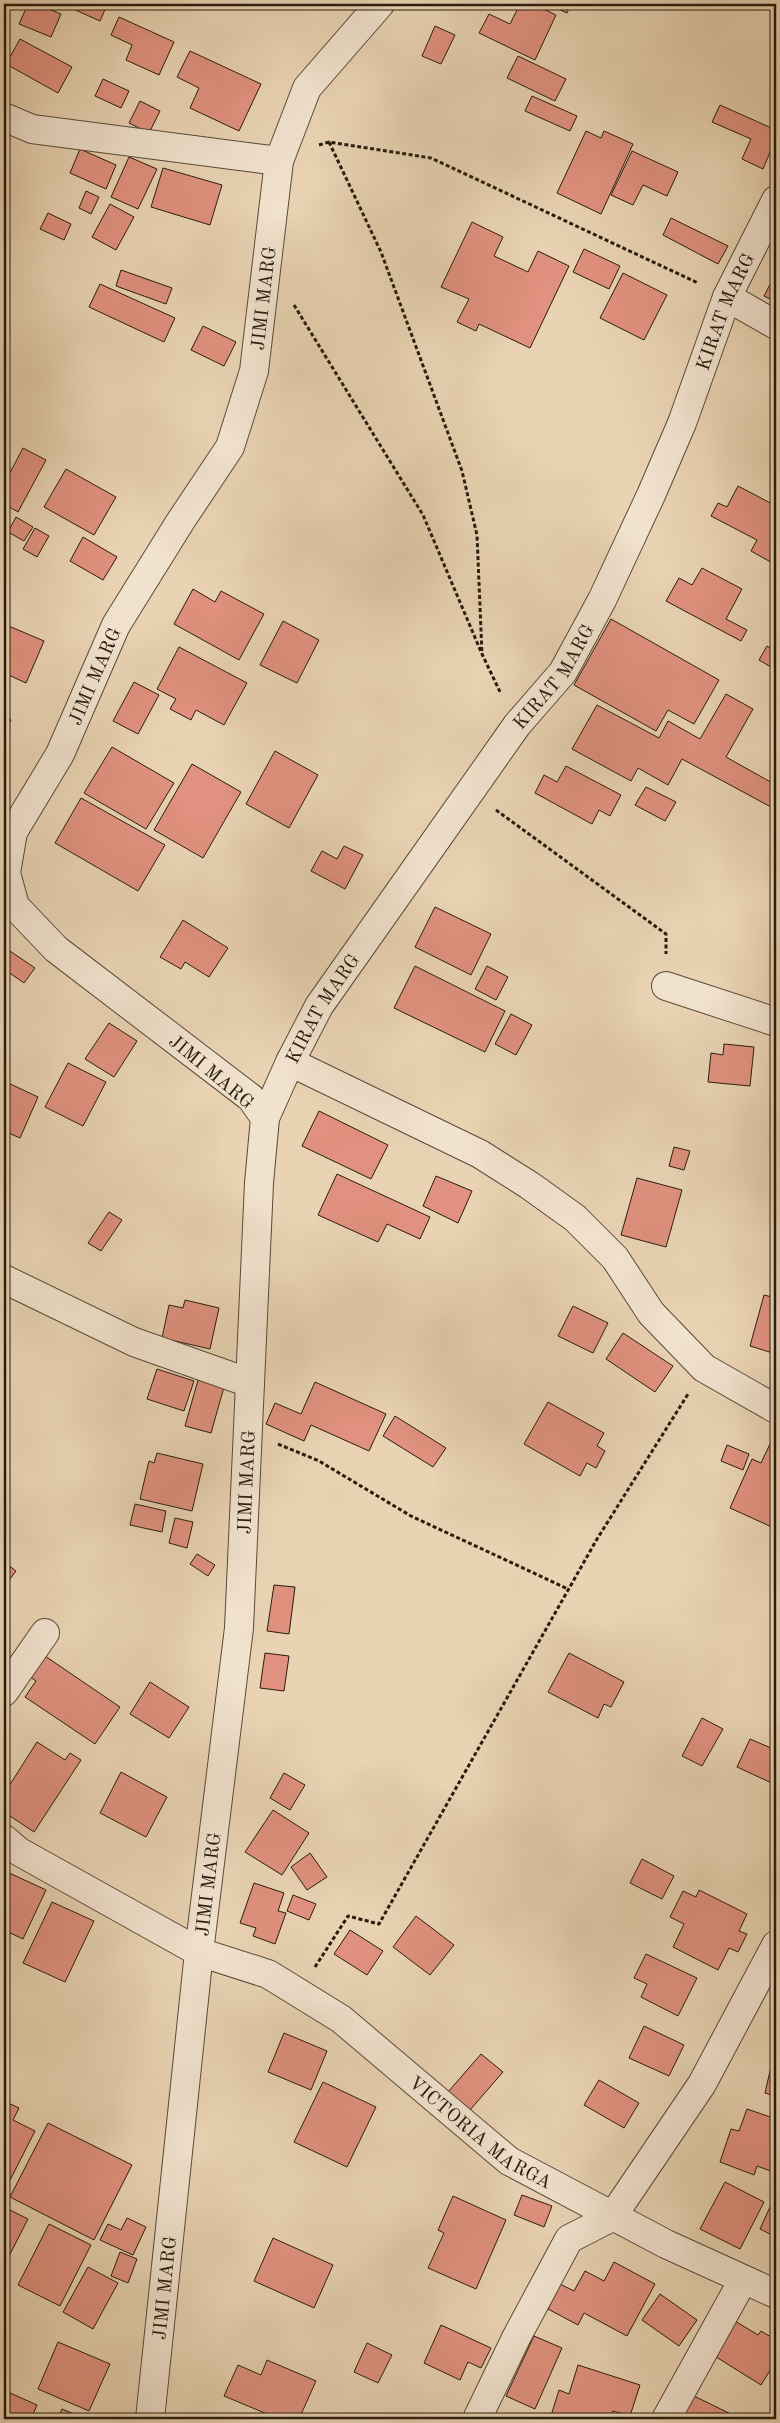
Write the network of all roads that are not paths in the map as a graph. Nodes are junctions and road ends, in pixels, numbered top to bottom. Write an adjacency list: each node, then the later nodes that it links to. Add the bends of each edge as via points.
1 (380, 4): 3 (street, JIMI MARG, via 307,88)
2 (4, 117): 3 (street, via 32,129)
3 (279, 161): 10 (street, JIMI MARG, via 254,371 230,447 116,625 60,754 13,832 6,873 15,906 56,949 251,1098)
4 (776, 200): 5 (street, KIRAT MARG)
5 (727, 297): 6 (street); 9 (street, KIRAT MARG, via 682,423 602,600 563,672 517,725 319,1006)
6 (776, 325)
7 (666, 986): 8 (street)
8 (776, 1022)
9 (290, 1062): 10 (street, KIRAT MARG); 13 (street, via 480,1154 530,1185 567,1212 615,1258 651,1313 704,1368)
10 (265, 1118): 12 (street, JIMI MARG)
11 (4, 1279): 12 (street, via 134,1342)
12 (250, 1383): 18 (street, JIMI MARG, via 239,1628)
13 (776, 1409)
14 (45, 1633): 15 (street)
15 (4, 1692)
16 (4, 1839): 18 (street, VICTORIA MARGA, via 18,1851)
17 (776, 1946): 19 (street, via 702,2084)
18 (199, 1952): 19 (street, VICTORIA MARGA, via 268,1974 342,2019 509,2161); 22 (street, JIMI MARG)
19 (612, 2217): 20 (street, VICTORIA MARGA); 23 (street, via 569,2239)
20 (743, 2280): 21 (street, VICTORIA MARGA); 24 (street)
21 (776, 2294)
22 (150, 2419)
23 (477, 2419)
24 (666, 2419)

